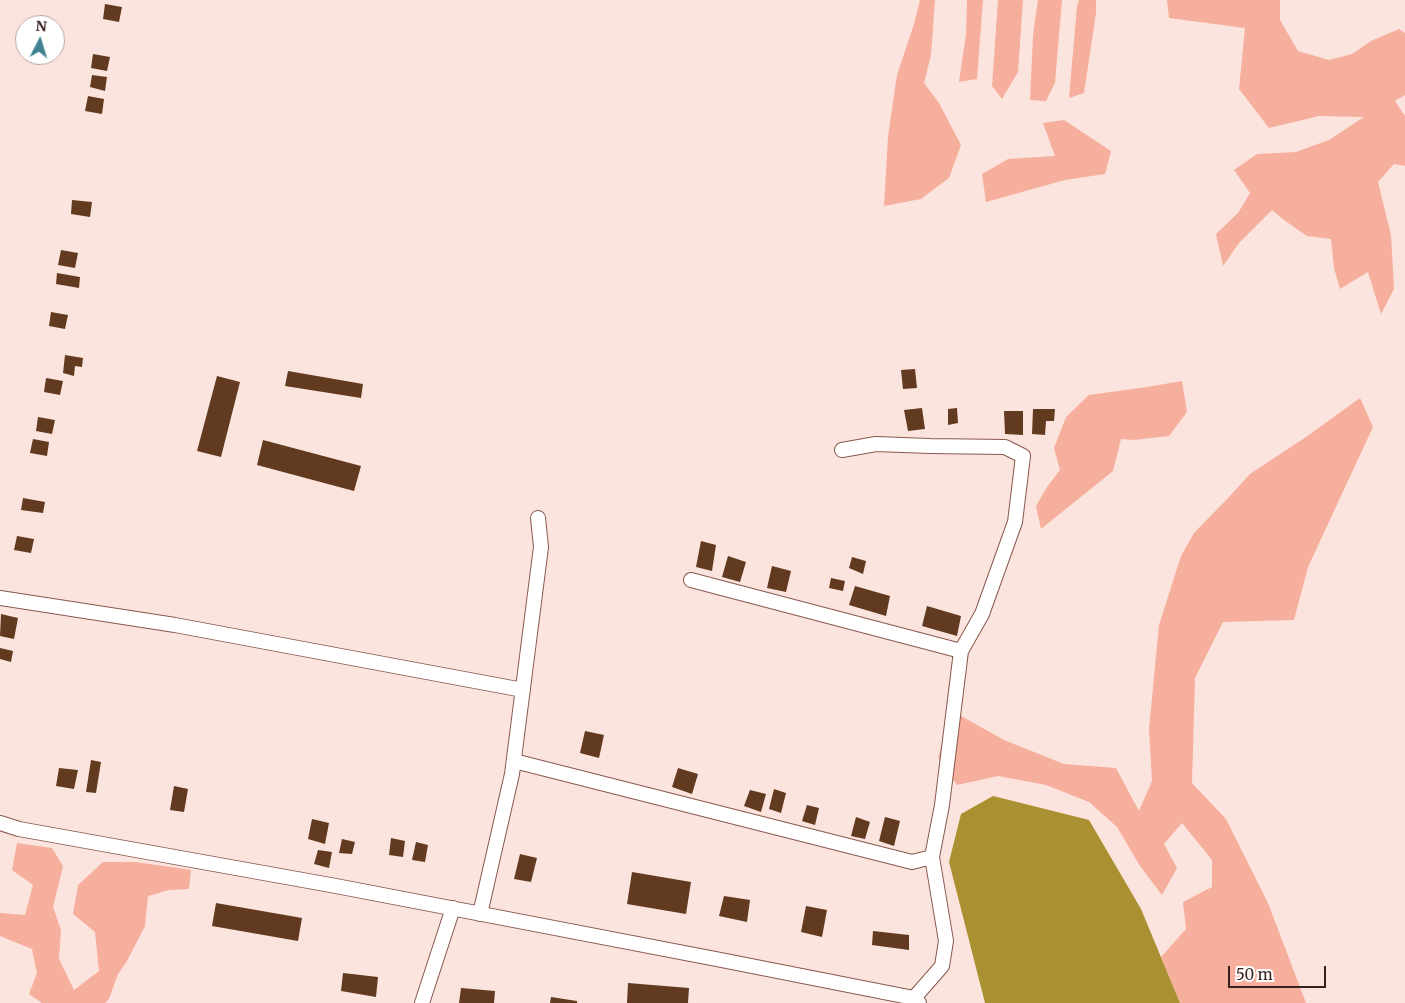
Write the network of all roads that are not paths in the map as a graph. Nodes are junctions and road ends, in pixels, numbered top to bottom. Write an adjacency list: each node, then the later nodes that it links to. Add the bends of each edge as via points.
1 (842, 450): 5 (street, via 876,444 1005,447 1023,456 1015,522 982,614)
2 (538, 518): 6 (street, via 541,546)
3 (692, 580): 5 (street)
4 (0, 598): 6 (street, via 175,626)
5 (961, 651): 9 (street, via 942,805)
6 (523, 690): 7 (street)
7 (514, 761): 9 (street, via 912,862); 11 (street)
8 (0, 823): 10 (street)
9 (932, 857): 12 (street, via 946,941 942,966)
10 (453, 908): 11 (street); 13 (street)
11 (480, 914): 12 (street)
12 (916, 1001)
13 (422, 1003)

